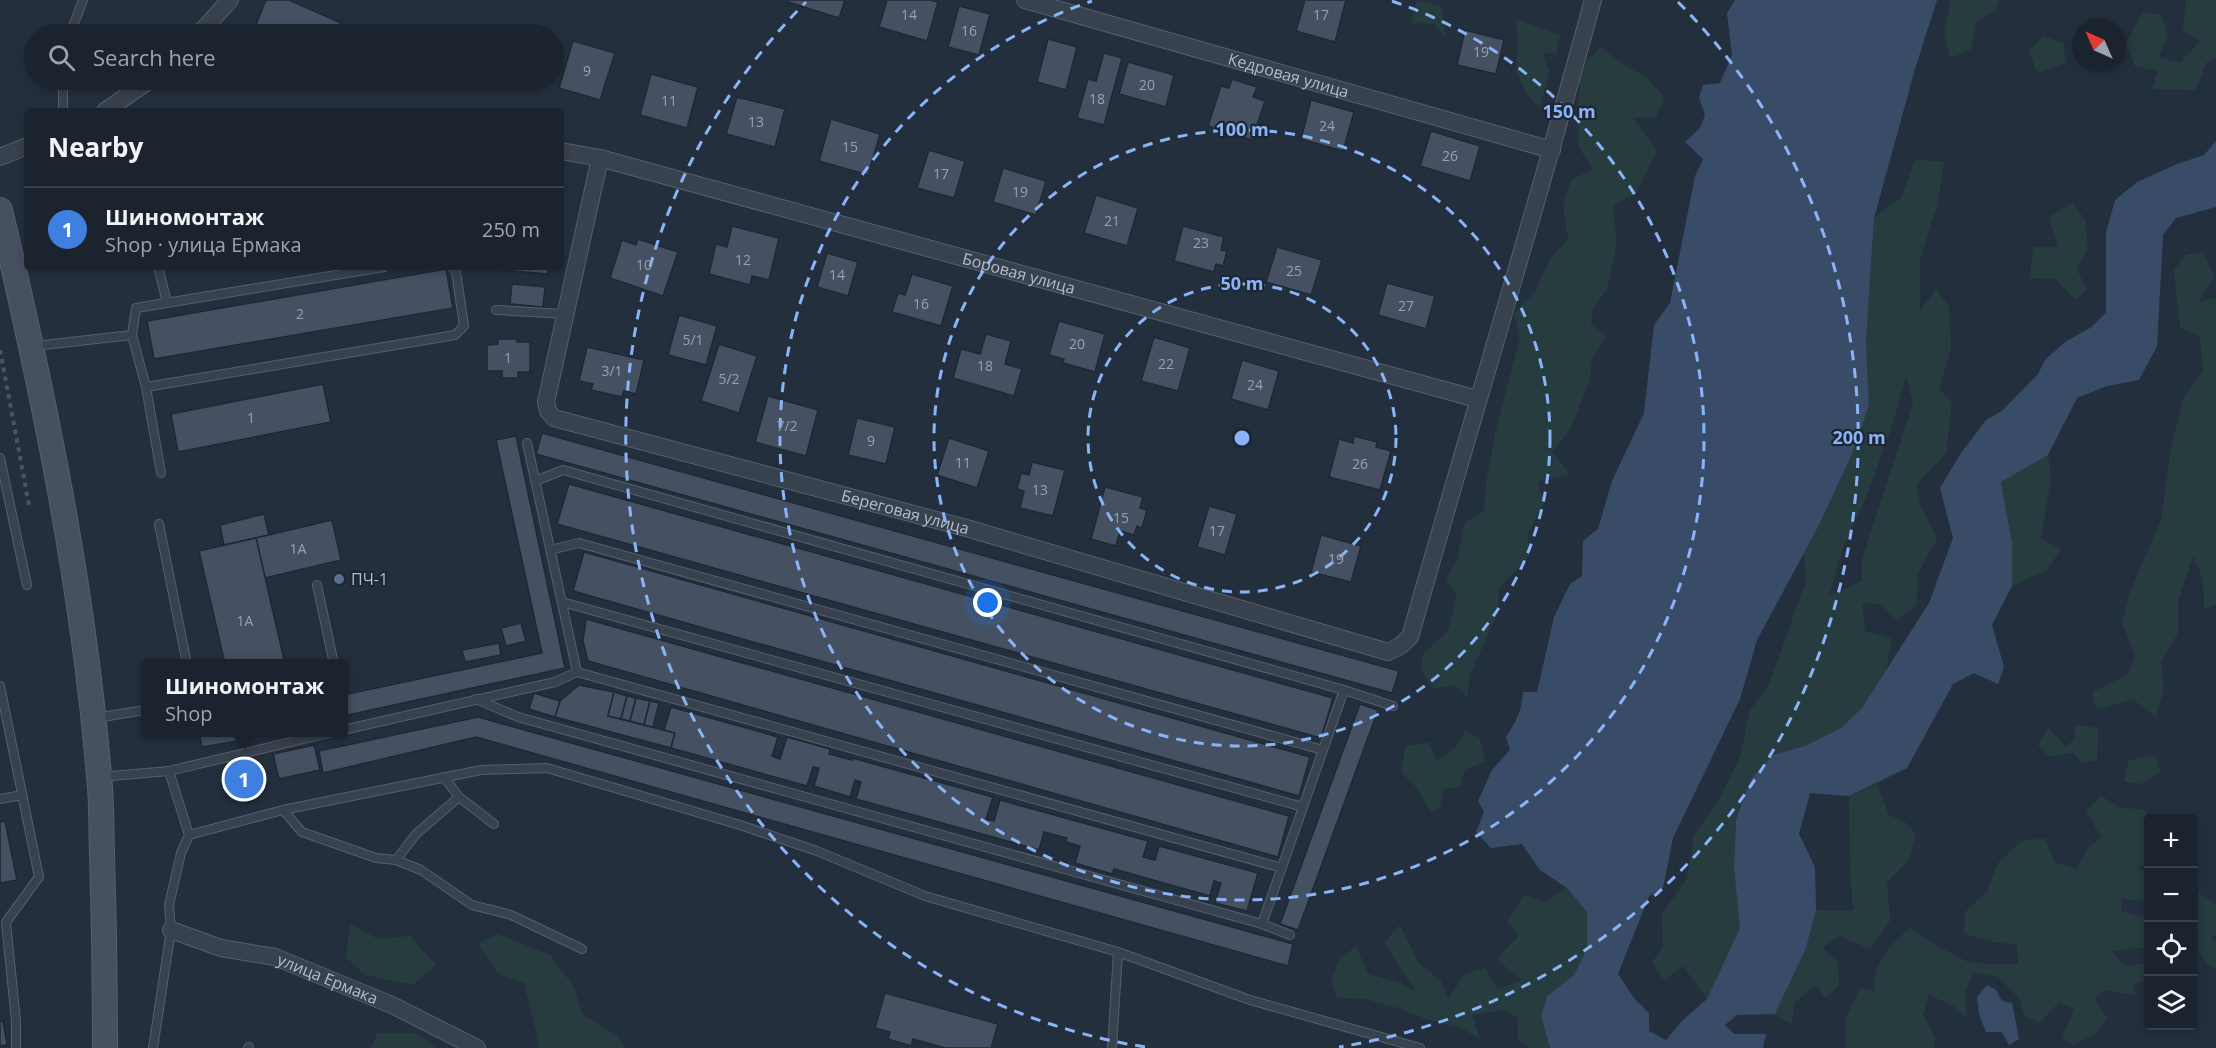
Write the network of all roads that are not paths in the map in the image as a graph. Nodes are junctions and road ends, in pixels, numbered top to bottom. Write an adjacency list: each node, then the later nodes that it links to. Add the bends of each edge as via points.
1 (83, 0): 5 (lane)
2 (230, 0): 6 (street)
3 (1025, 0): 12 (street, Кедровая улица)
4 (1593, 0): 12 (street)
5 (74, 24)
6 (209, 24)
7 (63, 90): 10 (lane)
8 (140, 90): 9 (street)
9 (125, 106)
10 (63, 108)
11 (23, 148): 14 (street)
12 (1552, 150): 26 (street)
13 (564, 152): 15 (street, Боровая улица)
14 (0, 157)
15 (600, 158): 22 (street, Береговая улица); 26 (street, Боровая улица)
16 (0, 210): 24 (street)
17 (159, 270): 20 (lane)
18 (365, 270): 20 (lane)
19 (455, 270): 25 (lane, via 464,326 455,335)
20 (167, 302): 23 (lane, via 136,308)
21 (496, 310): 22 (lane)
22 (565, 314): 26 (street, Береговая улица, via 546,402 554,418 970,529 1388,652 1410,637)
23 (132, 335): 24 (lane); 25 (lane)
24 (31, 347): 44 (street, via 79,605)
25 (146, 387): 29 (lane)
26 (1477, 399)
27 (527, 443): 30 (lane)
28 (0, 458): 33 (lane)
29 (161, 473)
30 (535, 481): 32 (lane); 40 (lane, via 563,470)
31 (159, 524): 36 (lane)
32 (550, 550): 35 (lane); 47 (lane, via 579,543)
33 (27, 585)
34 (317, 585): 37 (lane)
35 (562, 602): 38 (lane); 54 (lane)
36 (186, 659)
37 (333, 659)
38 (577, 672): 41 (lane, via 555,682); 59 (lane)
39 (0, 686): 51 (lane)
40 (1344, 690): 42 (lane); 47 (lane)
41 (476, 699): 45 (lane); 60 (lane, via 518,717)
42 (1394, 706)
43 (141, 711): 44 (lane)
44 (93, 719): 49 (street)
45 (348, 729)
46 (312, 737): 48 (lane)
47 (1323, 750): 54 (lane)
48 (169, 771): 49 (lane); 57 (lane)
49 (100, 777): 66 (street)
50 (444, 777): 52 (lane); 55 (lane); 64 (lane, via 481,770 547,768 817,851 926,896)
51 (22, 795): 53 (lane); 65 (lane, via 39,877 6,922)
52 (459, 797): 56 (lane); 58 (lane, via 416,834)
53 (0, 799)
54 (1303, 807): 59 (lane)
55 (283, 810): 57 (lane); 58 (lane, via 302,832 376,858)
56 (494, 824)
57 (189, 835): 61 (lane, via 169,905)
58 (396, 860): 63 (lane, via 421,870 472,905 511,915)
59 (1282, 868): 60 (lane)
60 (1262, 924): 62 (lane)
61 (171, 930): 67 (lane); 68 (street, улица Ермака, via 221,948 275,957 392,1005)
62 (1290, 935)
63 (582, 949)
64 (1118, 952): 69 (lane); 70 (lane, via 1250,1000)
65 (16, 1048)
66 (105, 1048)
67 (153, 1048)
68 (477, 1048)
69 (1112, 1048)
70 (1420, 1048)

